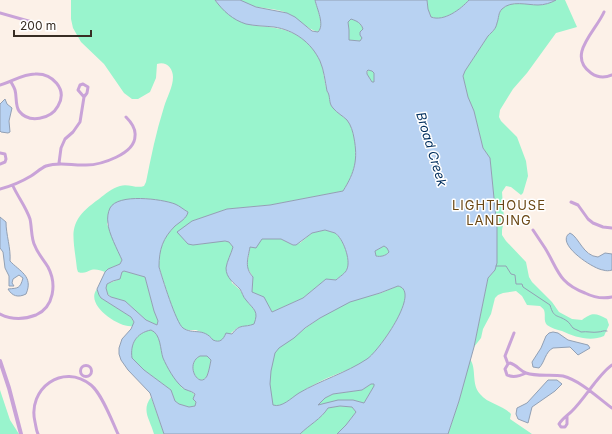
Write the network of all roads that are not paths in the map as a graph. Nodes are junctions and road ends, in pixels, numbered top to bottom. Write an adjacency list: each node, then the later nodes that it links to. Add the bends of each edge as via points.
1 (604, 12): 4 (street, via 583,44 581,57 585,67 594,75)
2 (0, 13): 3 (street)
3 (32, 22)
4 (612, 75)
5 (11, 82): 5 (street, via 35,74 53,78 60,86 60,104 55,110 37,119 26,116 18,110 16,91); 6 (street)
6 (0, 85)
7 (84, 96): 10 (street, via 80,122 65,139)
8 (126, 117): 10 (street, via 136,137 126,152 109,160 86,165)
9 (0, 153): 11 (street, via 5,154 6,159)
10 (59, 163): 12 (street, via 46,166)
11 (0, 164)
12 (13, 186): 13 (street); 18 (street, via 30,219 34,245 48,267 53,290 51,300 40,313 28,318 14,319)
13 (0, 189)
14 (571, 202): 15 (street, via 578,205 592,223)
15 (612, 228)
16 (532, 230): 17 (street, via 545,248 556,271 571,287 588,295)
17 (612, 297)
18 (0, 314)
19 (514, 334): 21 (street, via 505,356)
20 (0, 361): 27 (street)
21 (508, 364): 23 (street, via 514,364); 23 (street, via 505,369 507,375 520,376)
22 (612, 365): 24 (street)
23 (526, 373): 24 (street, via 563,376)
24 (590, 391): 25 (street); 26 (street)
25 (612, 408)
26 (567, 416)
27 (20, 434)
28 (38, 434): 29 (street, via 33,416 35,399 53,380 67,376 82,378 99,395)
29 (118, 434)

